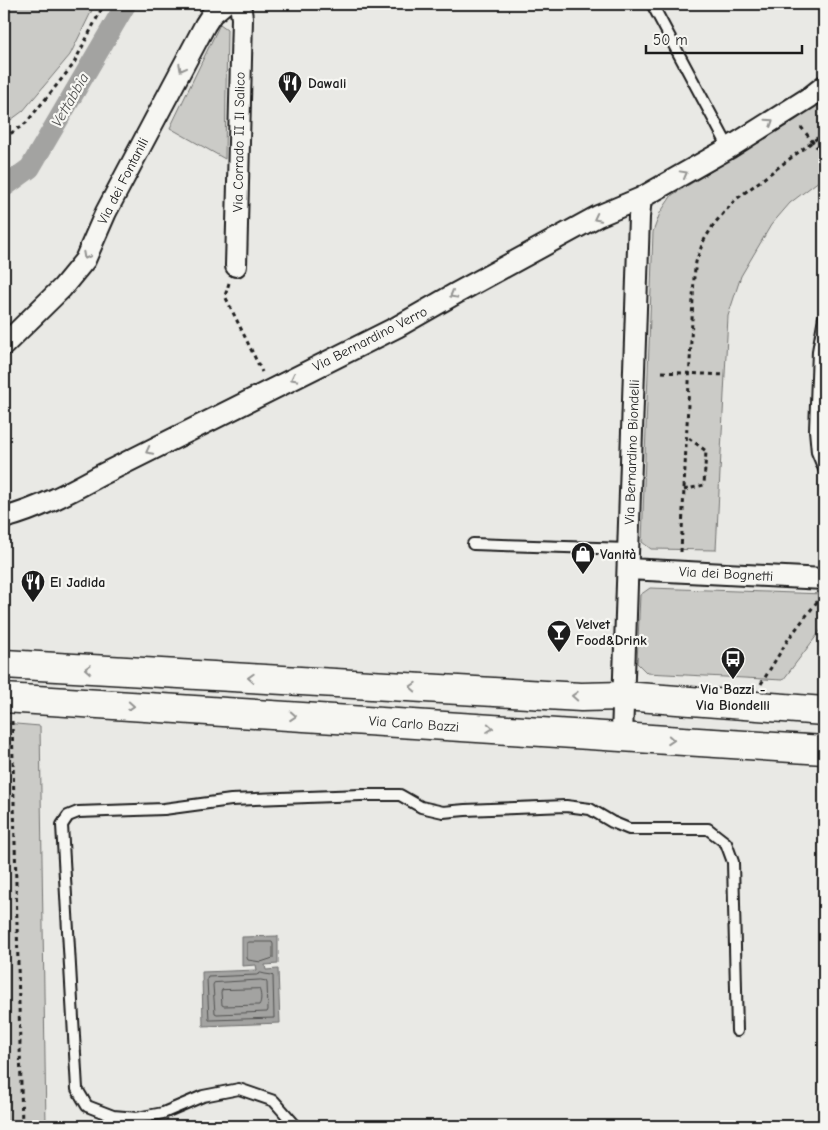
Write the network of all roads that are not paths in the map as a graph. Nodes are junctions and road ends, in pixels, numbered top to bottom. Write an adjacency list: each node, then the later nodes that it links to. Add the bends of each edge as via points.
1 (224, 4): 9 (street, Via dei Fontanili, one-way to 9, via 205,25 106,212 85,260 62,288)
2 (652, 4): 5 (lane)
3 (243, 8): 7 (street, Via Corrado II Il Salico)
4 (824, 86): 5 (street, Via Bernardino Verro, one-way to 4)
5 (730, 148): 6 (street, Via Bernardino Verro, one-way to 5)
6 (641, 198): 11 (street, Via Bernardino Verro, one-way to 11, via 598,216 397,327 82,486); 13 (street, Via Bernardino Biondelli)
7 (236, 266)
8 (824, 317): 10 (lane, via 818,351 815,430 817,452)
9 (4, 345)
10 (824, 469)
11 (4, 518)
12 (474, 544): 13 (lane)
13 (628, 559): 14 (street, Via dei Bognetti); 16 (street, Via Bernardino Biondelli)
14 (824, 579)
15 (4, 664): 16 (main road, one-way to 15, via 581,697)
16 (624, 696): 18 (main road); 19 (street, Via Bernardino Biondelli)
17 (8, 709): 19 (main road, Via Carlo Bazzi, one-way to 19)
18 (824, 711)
19 (622, 737): 20 (main road, Via Carlo Bazzi, one-way to 20)
20 (824, 750)
21 (737, 1031): 22 (lane, via 733,862 726,843 708,829 629,829 590,809 566,806 443,812 400,796 361,795 231,800 164,809 78,812 68,816 62,824 77,1089 88,1106 112,1116 137,1118 163,1113 203,1096 239,1088 274,1101)
22 (296, 1126)

